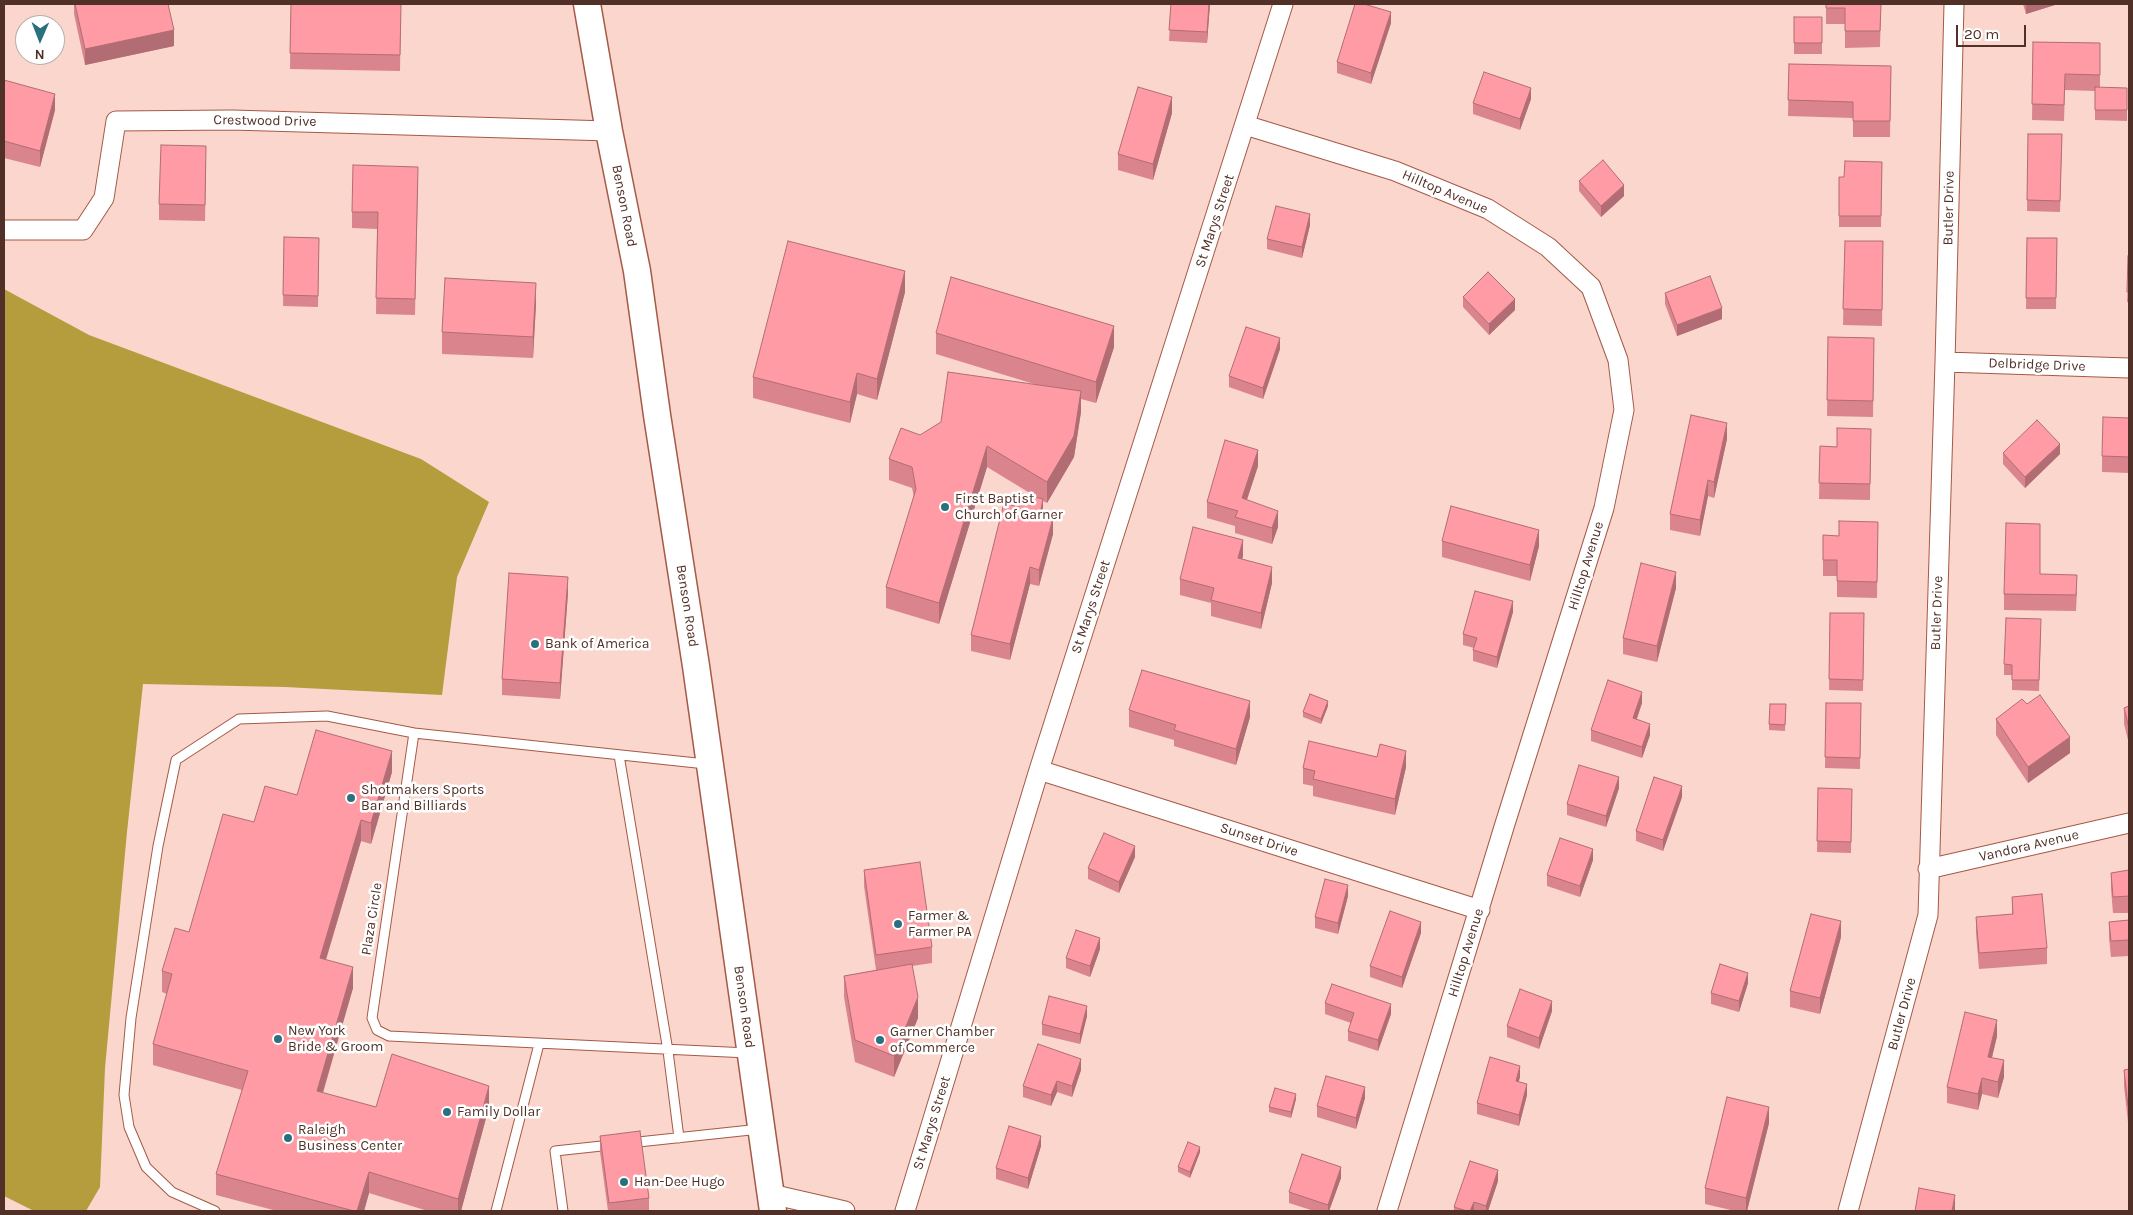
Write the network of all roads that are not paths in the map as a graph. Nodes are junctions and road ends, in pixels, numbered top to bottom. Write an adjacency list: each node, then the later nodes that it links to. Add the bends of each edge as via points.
1 (587, 4): 5 (main road, Benson Road)
2 (1283, 4): 4 (street, St Marys Street)
3 (1954, 4): 7 (street, Butler Drive)
4 (1245, 125): 12 (street, St Marys Street); 15 (street, Hilltop Avenue, via 1395,171 1488,209 1548,247 1591,287 1618,360 1624,410 1604,508)
5 (609, 131): 6 (street, Crestwood Drive, via 232,120 116,121 104,198 83,230); 11 (main road, Benson Road, via 637,271)
6 (4, 230)
7 (1945, 362): 8 (street, Delbridge Drive); 14 (street, Butler Drive)
8 (2129, 368)
9 (414, 733): 10 (lane); 16 (lane, Plaza Circle, via 372,1018 377,1030 389,1036); 22 (lane, via 327,716 239,719 176,760 158,846 131,1018 124,1095 130,1127 146,1167 172,1192)
10 (620, 755): 11 (lane); 17 (lane)
11 (709, 764): 18 (main road, Benson Road)
12 (1039, 770): 15 (street, Sunset Drive); 26 (street, St Marys Street)
13 (2129, 823): 14 (street, Vandora Avenue)
14 (1928, 869): 28 (street, Butler Drive, via 1928,915)
15 (1480, 910): 27 (street, Hilltop Avenue)
16 (539, 1044): 17 (lane, Plaza Circle); 23 (lane)
17 (668, 1051): 18 (lane, Plaza Circle); 20 (lane)
18 (750, 1054): 19 (main road, Benson Road)
19 (761, 1129): 20 (lane); 21 (main road, Benson Road)
20 (679, 1138): 24 (lane, via 555,1151)
21 (772, 1203): 25 (street)
22 (215, 1211)
23 (496, 1211)
24 (564, 1211)
25 (845, 1211)
26 (905, 1211)
27 (1386, 1211)
28 (1848, 1211)

